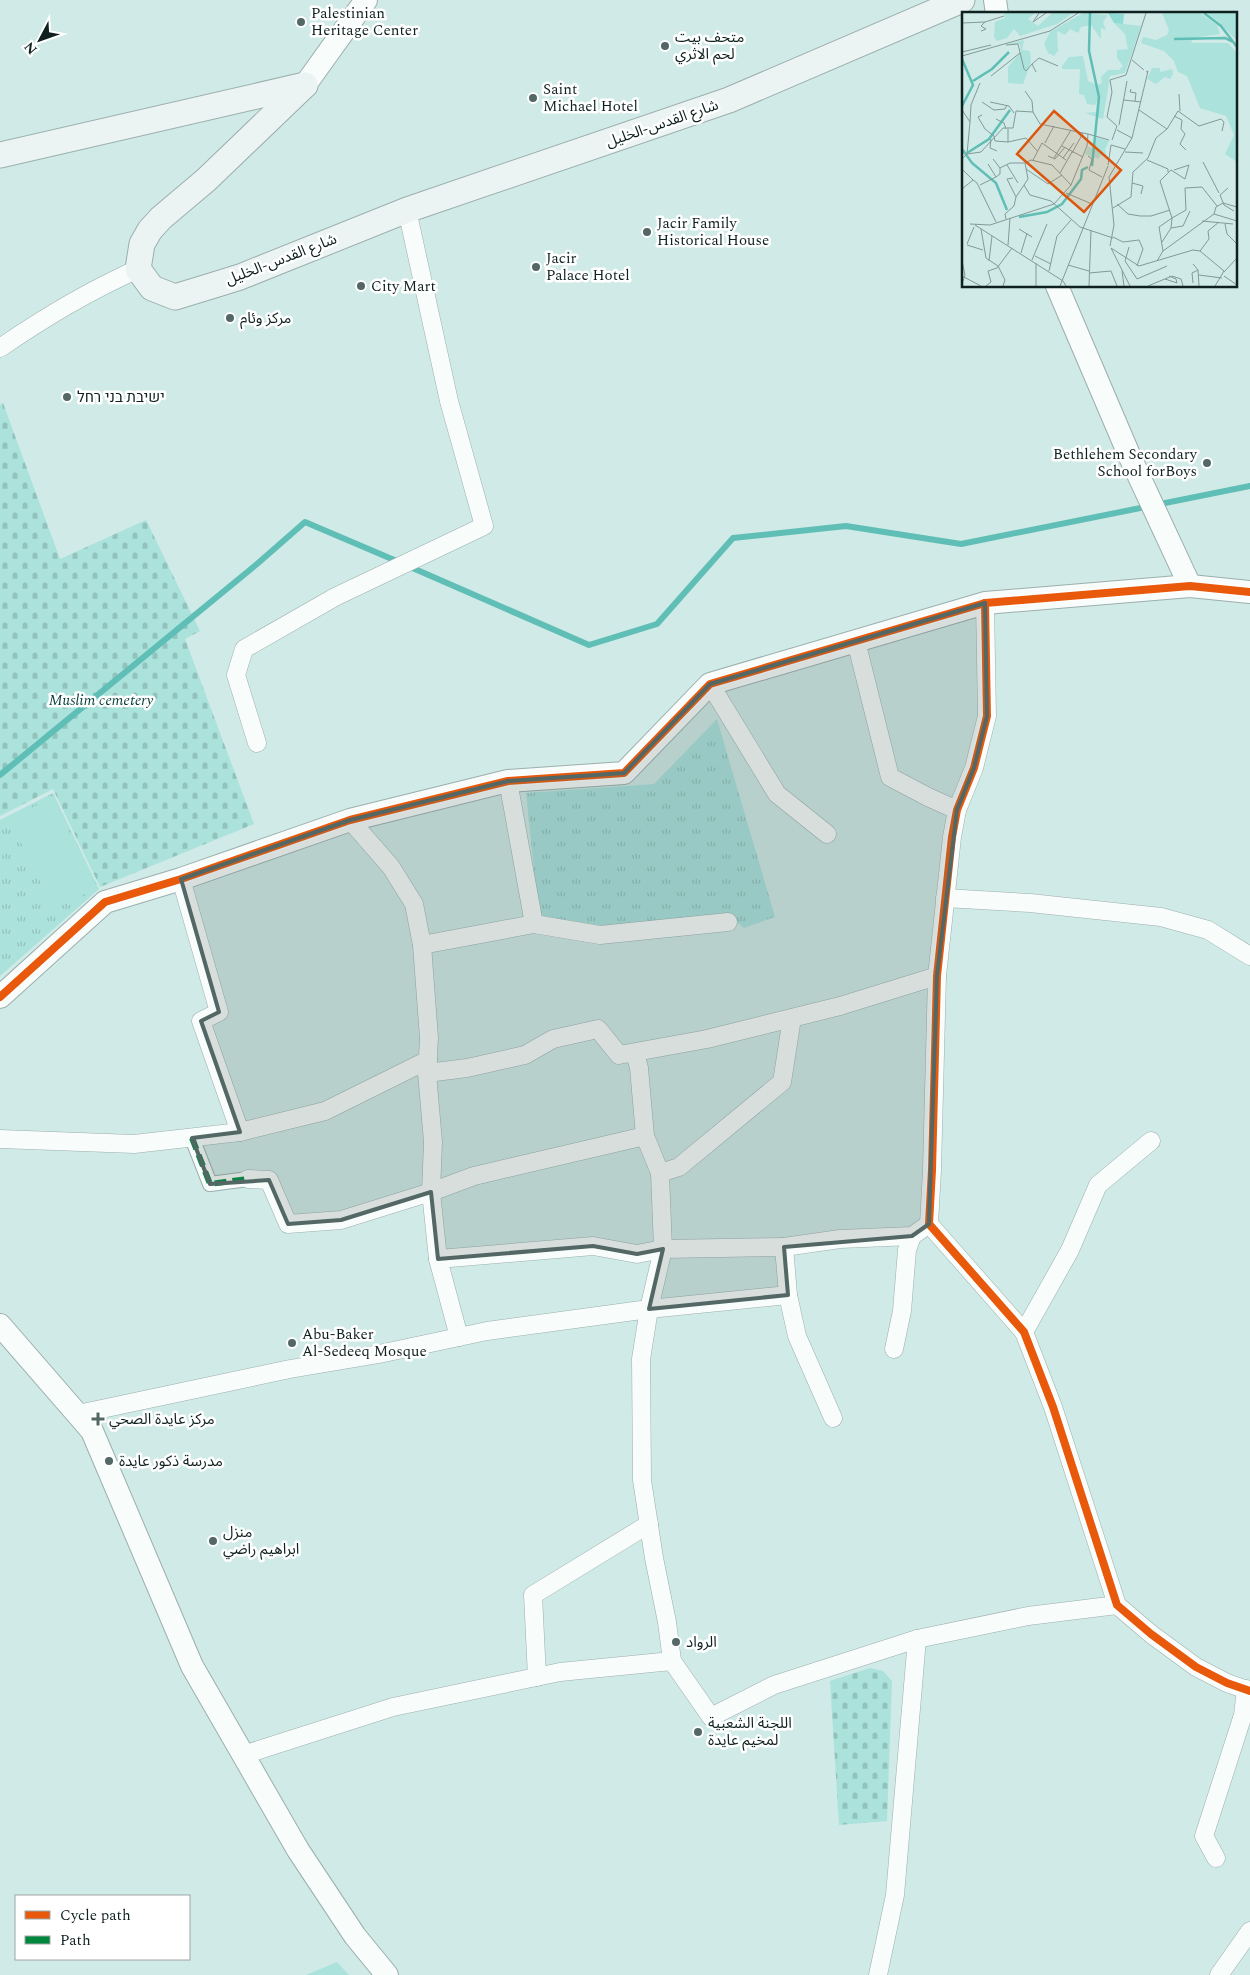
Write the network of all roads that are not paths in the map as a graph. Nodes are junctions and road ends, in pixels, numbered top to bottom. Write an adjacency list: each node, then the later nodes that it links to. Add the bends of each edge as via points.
1 (366, 0): 3 (street)
2 (962, 0): 5 (main road, شارع القدس-الخليل, via 729,100)
3 (305, 85): 4 (main road); 6 (main road, via 155,224 142,244)
4 (0, 155)
5 (407, 210): 6 (main road, شارع القدس-الخليل, via 240,276 175,297 152,288); 14 (street, via 449,401 484,526 335,597 244,648 236,675)
6 (138, 269): 8 (street, via 21,333)
7 (1058, 288): 9 (street, via 1130,457)
8 (0, 348)
9 (1190, 586): 10 (street); 11 (street)
10 (1250, 592)
11 (985, 603): 12 (street); 16 (street, via 987,716 974,768)
12 (856, 641): 13 (street); 16 (street, via 890,776)
13 (710, 684): 15 (street, via 624,773); 18 (street, via 777,794)
14 (257, 743)
15 (508, 782): 17 (street); 22 (street)
16 (957, 810): 20 (street)
17 (350, 820): 19 (street); 23 (street, via 391,867 414,904)
18 (828, 834)
19 (181, 879): 26 (street, via 104,902); 30 (street, via 219,1012 201,1020)
20 (945, 898): 24 (street, via 1030,902 1161,917 1208,930); 25 (street)
21 (728, 922): 22 (street, via 600,935)
22 (534, 924): 23 (street)
23 (422, 945): 29 (street)
24 (1250, 956)
25 (937, 976): 27 (street); 38 (street)
26 (0, 997)
27 (792, 1018): 28 (street); 35 (street, via 782,1082 679,1167)
28 (635, 1053): 29 (street, via 619,1055 598,1029 553,1039 525,1055 467,1068); 31 (street, via 640,1068)
29 (428, 1066): 30 (street, via 325,1111); 37 (street, via 433,1142)
30 (240, 1132): 33 (street)
31 (645, 1136): 35 (street); 37 (street, via 474,1176)
32 (0, 1138): 33 (street, via 134,1144)
33 (192, 1138): 36 (street, via 210,1184)
34 (1151, 1141): 46 (street, via 1098,1185 1070,1250)
35 (660, 1173): 41 (street)
36 (248, 1179): 37 (street, via 269,1180 288,1224 340,1220)
37 (432, 1192): 42 (street)
38 (928, 1224): 39 (street); 46 (street)
39 (912, 1236): 40 (street, via 840,1239); 48 (street, via 907,1250 902,1311)
40 (784, 1247): 41 (street); 43 (street)
41 (663, 1249): 42 (street, via 637,1254 593,1246); 44 (street)
42 (438, 1259): 47 (street)
43 (788, 1295): 44 (street); 50 (street, via 797,1336)
44 (649, 1309): 47 (street); 51 (street, via 641,1358 642,1480)
45 (0, 1325): 49 (street)
46 (1024, 1332): 52 (street, via 1053,1408)
47 (459, 1337): 49 (street)
48 (894, 1349)
49 (78, 1414): 57 (street, via 92,1431 192,1666)
50 (833, 1418)
51 (649, 1524): 54 (street); 55 (street, via 533,1595)
52 (1118, 1605): 53 (street, via 1028,1616); 56 (street, via 1196,1667 1227,1684)
53 (917, 1639): 54 (street, via 774,1685 711,1718); 61 (street, via 895,1895)
54 (672, 1661): 55 (street)
55 (536, 1677): 57 (street, via 393,1707)
56 (1248, 1690): 58 (street, via 1204,1836)
57 (244, 1755): 60 (street, via 308,1866 355,1936)
58 (1216, 1858)
59 (1250, 1931): 62 (street)
60 (387, 1975)
61 (878, 1975)
62 (1219, 1975)

